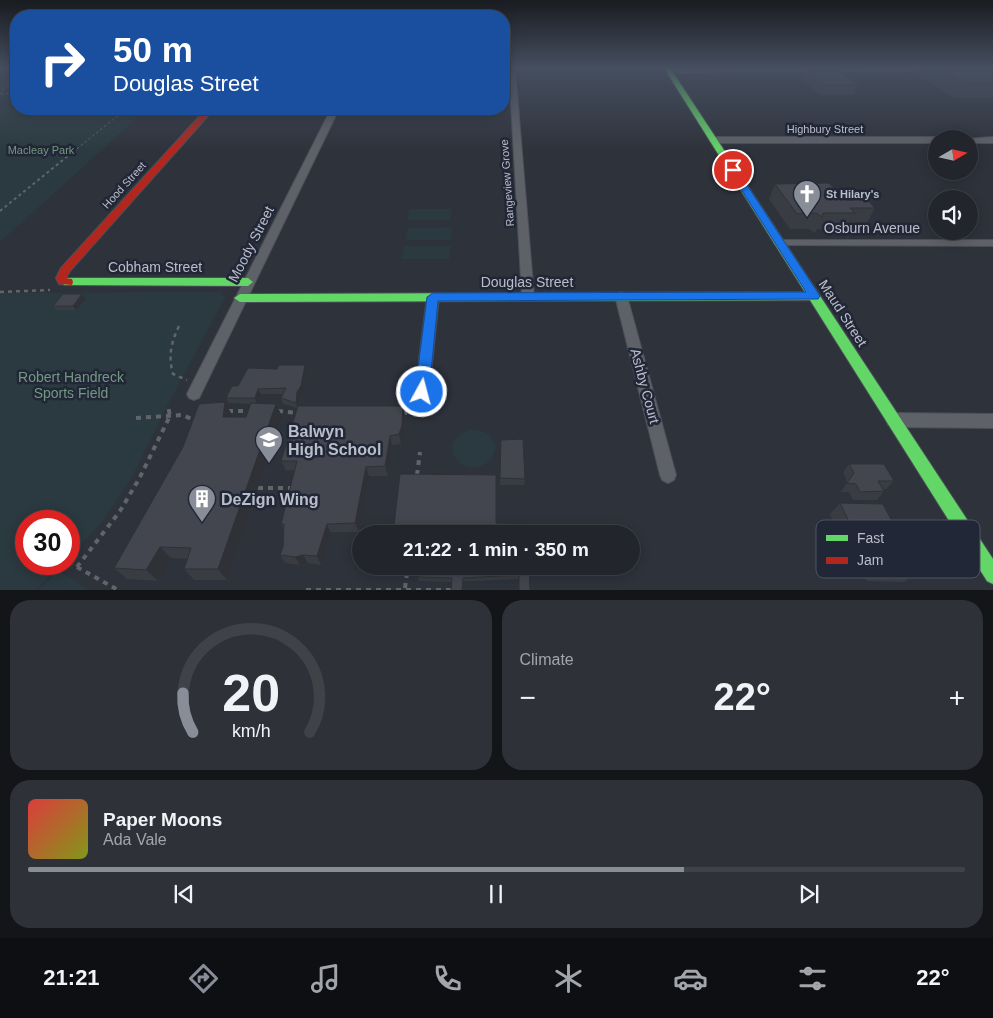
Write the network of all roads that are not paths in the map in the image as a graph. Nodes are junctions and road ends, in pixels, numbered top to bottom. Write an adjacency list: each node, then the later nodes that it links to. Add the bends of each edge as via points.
1 (514, 96): 16 (street, Rangeview Grove)
2 (685, 96): 5 (street, Maud Street)
3 (205, 115): 11 (street, Hood Street, via 65,270)
4 (332, 115): 12 (street, Moody Street)
5 (714, 140): 6 (street, Highbury Street); 10 (street, Maud Street)
6 (928, 140)
7 (978, 140): 8 (street)
8 (993, 140)
9 (993, 243): 10 (street, Osburn Avenue)
10 (780, 244): 14 (street, Maud Street)
11 (61, 280): 12 (street, Cobham Street)
12 (248, 282): 17 (street, Moody Street)
13 (621, 296): 14 (street, Douglas Street); 16 (street, Douglas Street); 22 (street, Ashby Court)
14 (814, 296): 20 (street, Maud Street)
15 (433, 297): 16 (street, Douglas Street); 17 (street, Douglas Street); 19 (street)
16 (528, 297)
17 (240, 298): 18 (street, Moody Street)
18 (196, 389)
19 (422, 392)
20 (894, 420): 21 (street); 23 (street, Maud Street)
21 (993, 421)
22 (668, 475)
23 (958, 520)
24 (980, 555): 25 (street, Maud Street)
25 (993, 575)

